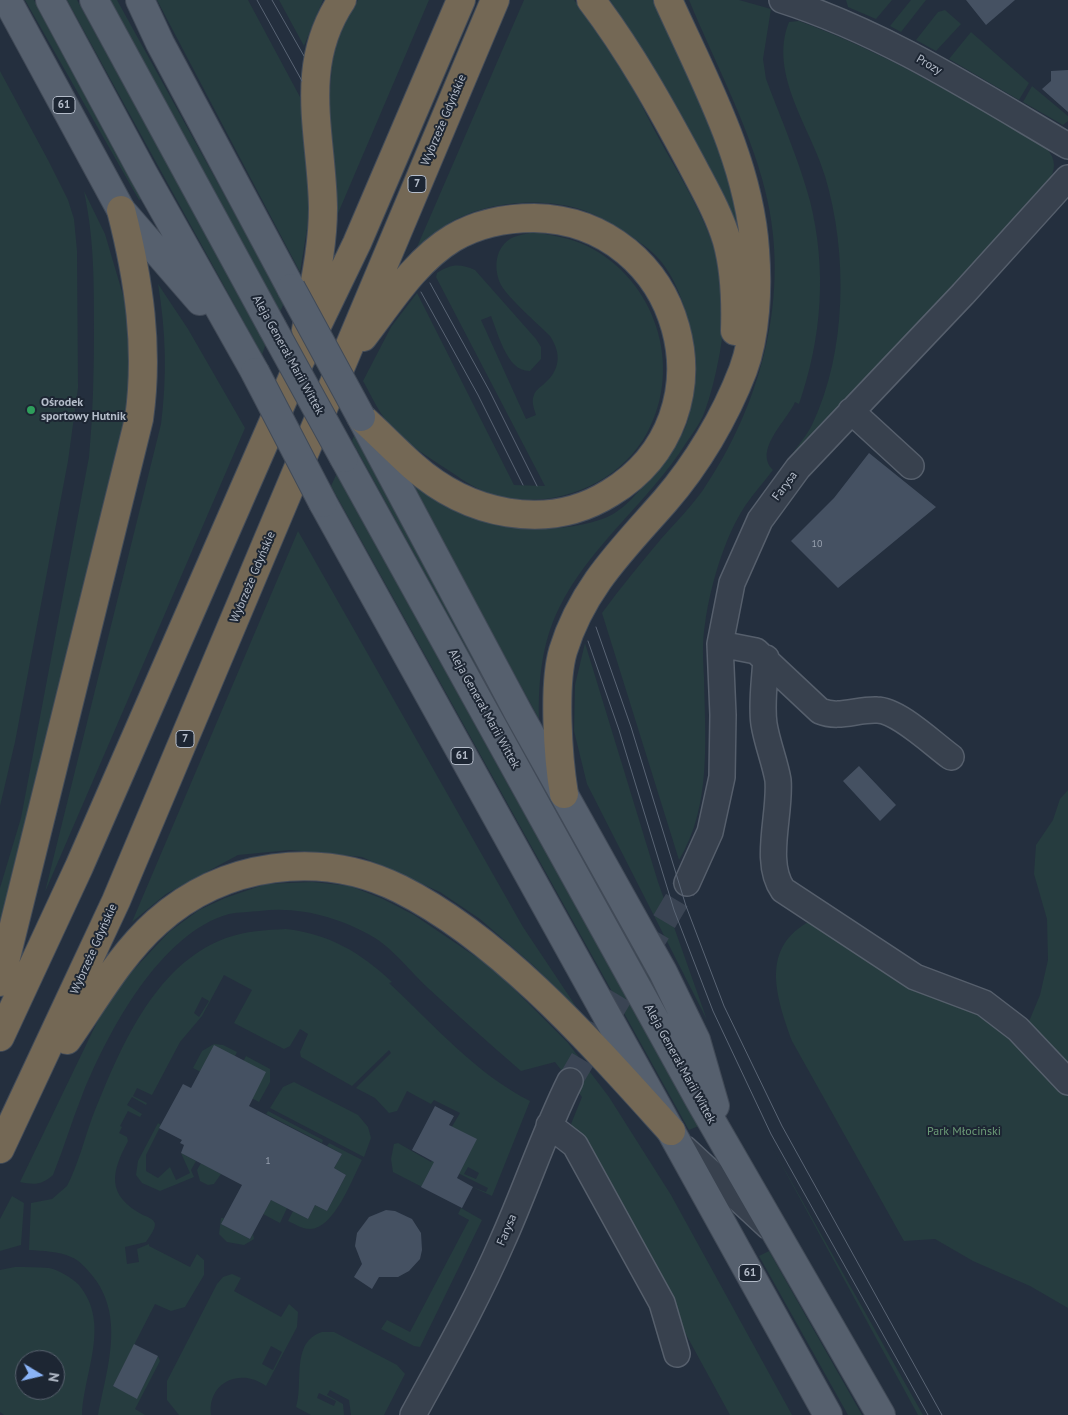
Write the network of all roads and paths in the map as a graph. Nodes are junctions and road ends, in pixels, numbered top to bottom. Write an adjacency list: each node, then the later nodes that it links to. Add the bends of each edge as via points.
1 (7, 0): 14 (main road, 61)
2 (50, 0): 15 (main road)
3 (94, 0): 33 (main road, Aleja Generał Marii Wittek, bridge)
4 (140, 0): 20 (main road, bridge)
5 (342, 0): 16 (highway, via 326,28 316,67 315,126 322,215 317,270)
6 (461, 0): 16 (highway, via 357,243)
7 (495, 0): 17 (highway, Wybrzeże Gdyńskie / 7)
8 (591, 0): 19 (highway, via 619,39 682,146 727,241 736,306 733,369)
9 (668, 0): 19 (highway, via 720,114 739,167 755,250 752,328 743,369)
10 (782, 0): 11 (street, Prozy)
11 (824, 6): 12 (street, Prozy)
12 (1068, 146)
13 (1068, 178): 18 (street, Farysa)
14 (121, 210): 15 (main road, 61); 27 (highway, via 132,254 144,337 139,419)
15 (238, 343): 34 (main road, 61, bridge)
16 (299, 363): 28 (highway, via 79,867)
17 (340, 368): 20 (highway, via 423,262 453,238 512,219 551,219 572,223 613,241 648,271 669,307 678,334 681,382 671,424 658,448 644,466 616,490 597,501 565,512 520,515 480,507 464,500 414,467); 31 (highway, Wybrzeże Gdyńskie / 7, via 116,901)
18 (851, 411): 21 (street); 22 (street, Farysa, via 790,477 760,520 732,583)
19 (722, 414): 25 (highway, via 696,460 595,582 580,610 563,652 559,676 559,744)
20 (361, 417): 25 (main road)
21 (911, 466)
22 (720, 644): 23 (street, via 756,651); 26 (street, Farysa, via 722,778 710,832)
23 (766, 658): 24 (street, via 820,711 833,715 886,711); 30 (street, via 764,722 778,779 773,867 776,881 783,890 915,977 984,1003 1018,1029)
24 (951, 757)
25 (564, 794): 33 (main road, via 687,1019 708,1078)
26 (687, 883)
27 (0, 982)
28 (0, 1037)
29 (570, 1081): 32 (street, Farysa)
30 (1068, 1082)
31 (21, 1107): 34 (highway, via 119,964 157,922 194,896 232,878 266,869 316,866 353,872 399,888 446,916 557,1010); 35 (highway, Wybrzeże Gdyńskie / 7)
32 (549, 1125): 39 (street, via 575,1145 662,1302); 40 (street, Farysa, via 533,1188)
33 (719, 1133): 36 (street); 37 (main road, Aleja Generał Marii Wittek)
34 (673, 1136): 36 (street); 38 (main road, 61)
35 (0, 1149)
36 (727, 1188): 37 (street); 38 (street)
37 (778, 1236): 42 (main road, Aleja Generał Marii Wittek)
38 (742, 1260): 41 (main road, 61)
39 (677, 1354)
40 (413, 1415)
41 (828, 1415)
42 (881, 1415)

